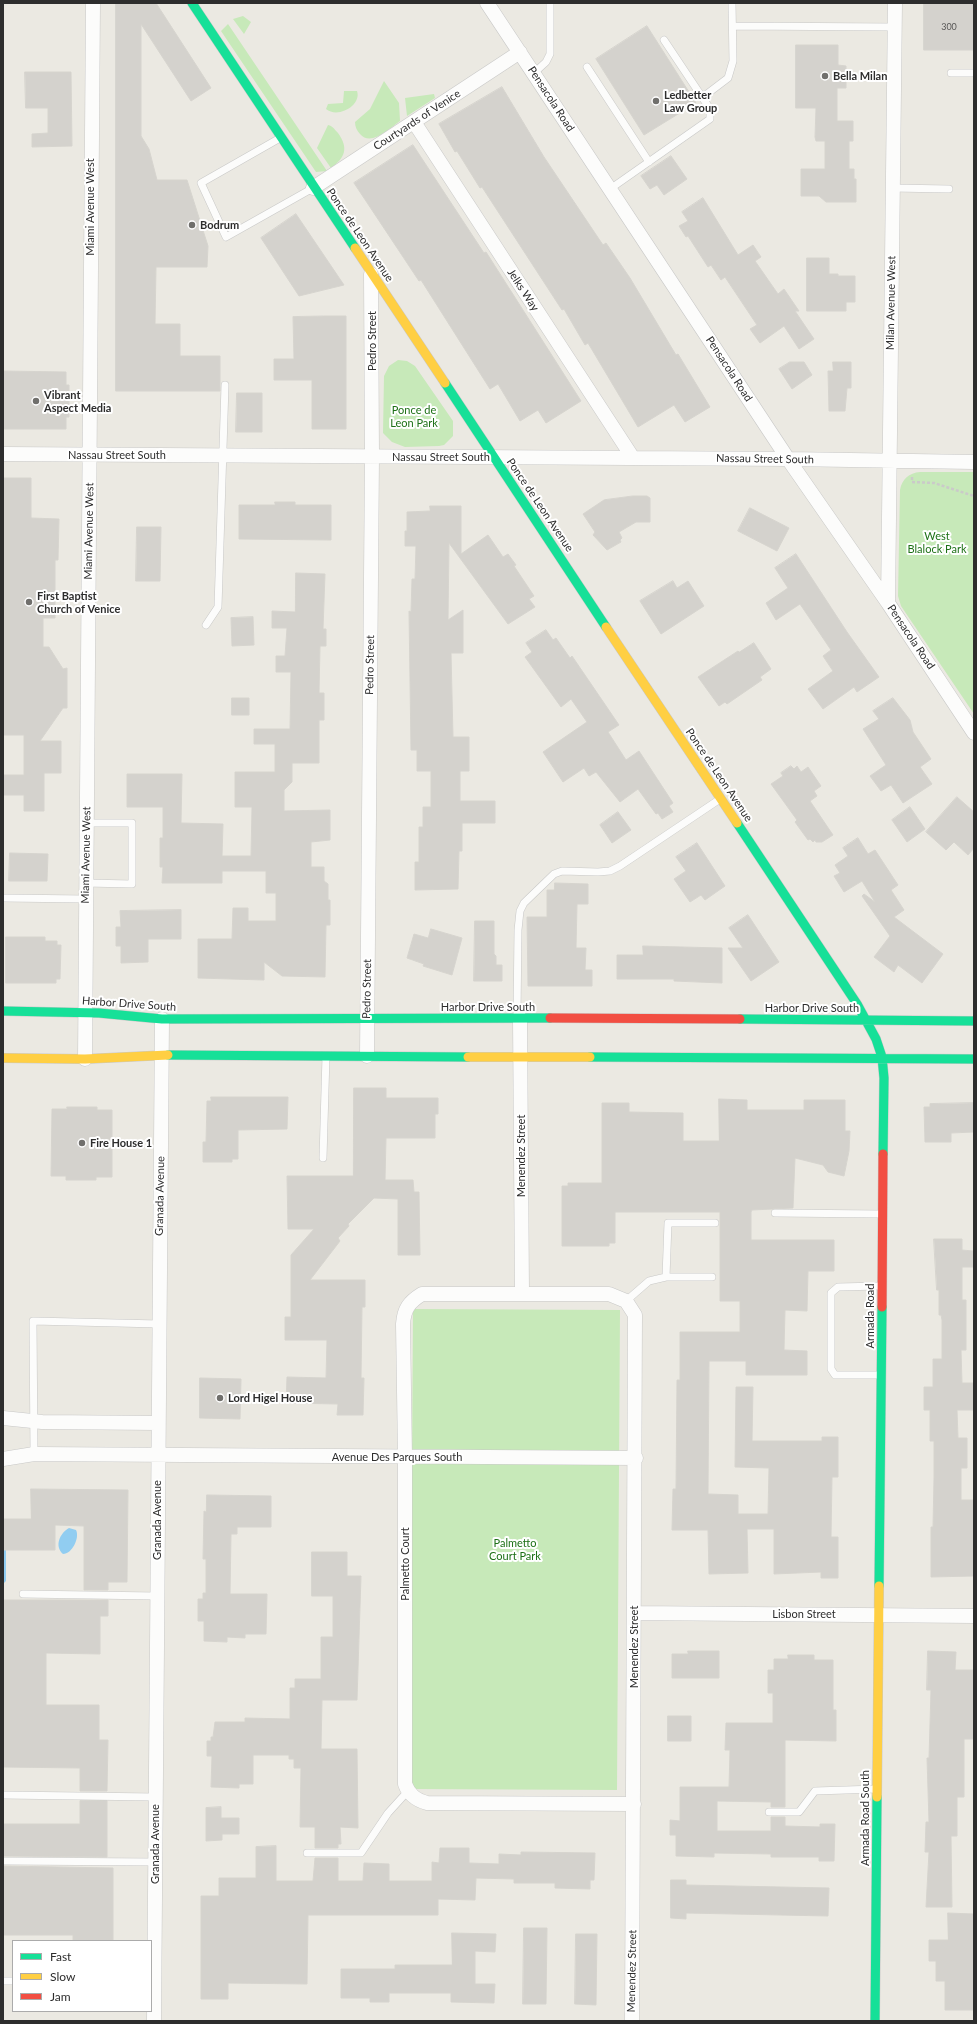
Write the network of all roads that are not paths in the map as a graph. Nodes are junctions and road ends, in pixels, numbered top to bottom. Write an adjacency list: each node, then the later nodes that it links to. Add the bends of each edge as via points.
1 (93, 3): 26 (street, Miami Avenue West)
2 (192, 3): 17 (street, Ponce de Leon Avenue)
3 (487, 3): 10 (street, Pensacola Road)
4 (550, 3): 12 (lane, via 550,54 546,62)
5 (732, 3): 7 (lane)
6 (895, 3): 8 (street, Milan Avenue West)
7 (732, 26): 8 (lane); 15 (lane, via 733,61 728,78)
8 (895, 27): 20 (street, Milan Avenue West)
9 (664, 40): 15 (lane)
10 (520, 52): 12 (street, Pensacola Road); 16 (street, Courtyards of Venice)
11 (587, 67): 18 (lane)
12 (534, 73): 21 (street, Pensacola Road)
13 (950, 73): 14 (lane)
14 (974, 73)
15 (703, 97): 18 (lane, via 710,109 710,119)
16 (414, 122): 19 (street, Courtyards of Venice); 30 (street, Jelks Way)
17 (280, 138): 19 (street, Ponce de Leon Avenue); 19 (lane, via 201,183 226,237)
18 (649, 162): 21 (lane)
19 (313, 188): 23 (street, Ponce de Leon Avenue)
20 (892, 188): 22 (lane); 32 (street, Milan Avenue West)
21 (610, 189): 31 (street, Pensacola Road)
22 (949, 189)
23 (371, 274): 28 (street, Pedro Street); 29 (street, Ponce de Leon Avenue)
24 (225, 385): 27 (lane)
25 (3, 454): 26 (street, Nassau Street South)
26 (90, 455): 27 (street, Nassau Street South); 38 (street, Miami Avenue West)
27 (222, 456): 28 (street, Nassau Street South); 35 (lane, via 218,607)
28 (372, 457): 29 (street, Nassau Street South); 46 (street, Pedro Street)
29 (494, 458): 30 (street, Nassau Street South); 37 (street, Ponce de Leon Avenue)
30 (633, 458): 31 (street, Nassau Street South)
31 (788, 459): 32 (street, Nassau Street South); 34 (street, Pensacola Road)
32 (888, 462): 33 (street, Nassau Street South); 34 (street, Milan Avenue West)
33 (974, 462)
34 (888, 603): 36 (street, Pensacola Road)
35 (206, 625)
36 (974, 733)
37 (720, 799): 44 (lane, via 620,866 610,871 562,871 554,874 524,903 520,910 518,930); 47 (street, Ponce de Leon Avenue)
38 (86, 823): 39 (street, Miami Avenue West); 39 (lane, via 132,822 132,884)
39 (86, 883): 41 (street, Miami Avenue West)
40 (3, 898): 41 (lane)
41 (85, 899): 43 (street, Miami Avenue West)
42 (3, 1011): 43 (street, Harbor Drive South)
43 (86, 1012): 45 (street, Harbor Drive South); 54 (street, Miami Avenue West)
44 (518, 1018): 46 (street, Harbor Drive South); 47 (street, Harbor Drive South); 52 (street, Menendez Street)
45 (162, 1019): 46 (street, Harbor Drive South); 49 (street, Granada Avenue)
46 (367, 1020): 51 (street, Pedro Street)
47 (867, 1020): 48 (street, Harbor Drive South); 55 (street, Armada Road, via 877,1038)
48 (974, 1021)
49 (162, 1055): 50 (street); 54 (street); 66 (street, Granada Avenue)
50 (326, 1056): 51 (street); 57 (lane)
51 (367, 1056): 52 (street)
52 (520, 1057): 55 (street); 64 (street, Menendez Street)
53 (3, 1058): 54 (street)
54 (86, 1059)
55 (883, 1059): 56 (street); 59 (street, Armada Road)
56 (974, 1059)
57 (323, 1158)
58 (775, 1213): 59 (lane)
59 (883, 1214): 63 (street, Armada Road)
60 (715, 1223): 61 (lane, via 668,1223)
61 (666, 1276): 62 (lane); 65 (lane, via 649,1281)
62 (712, 1277)
63 (882, 1286): 67 (street, Armada Road); 67 (lane, via 838,1287 831,1293 830,1368 835,1375)
64 (522, 1293): 65 (street, Palmetto Court, via 603,1294 616,1295); 73 (street, Palmetto Court, via 422,1294 408,1305 403,1324)
65 (626, 1301): 74 (street, Menendez Street, via 633,1309 636,1320)
66 (159, 1324): 69 (lane, via 33,1321); 70 (street, Granada Avenue)
67 (882, 1375): 79 (street, Armada Road)
68 (3, 1418): 69 (street)
69 (34, 1421): 70 (street); 71 (lane)
70 (158, 1423): 72 (street, Granada Avenue)
71 (34, 1454): 72 (street, Avenue Des Parques South); 75 (street, Avenue Des Parques South)
72 (158, 1455): 73 (street, Avenue Des Parques South); 77 (street, Granada Avenue)
73 (405, 1457): 74 (street, Avenue Des Parques South); 82 (street, Palmetto Court, via 405,1784)
74 (636, 1458): 78 (street, Menendez Street)
75 (3, 1459)
76 (23, 1594): 77 (lane)
77 (156, 1596): 84 (street, Granada Avenue)
78 (634, 1613): 79 (street, Lisbon Street); 85 (street, Menendez Street)
79 (878, 1615): 80 (street, Lisbon Street); 81 (street, Armada Road South)
80 (974, 1616)
81 (877, 1789): 86 (lane, via 815,1791 800,1812); 93 (street, Armada Road South)
82 (408, 1791): 85 (street, via 412,1797 427,1802); 87 (lane, via 388,1813 361,1853)
83 (3, 1795): 84 (lane)
84 (155, 1797): 89 (street, Granada Avenue)
85 (634, 1804): 92 (street, Menendez Street)
86 (769, 1812)
87 (308, 1853)
88 (3, 1862): 89 (lane)
89 (155, 1862): 90 (street, Granada Avenue)
90 (152, 1981): 91 (street, Granada Avenue)
91 (154, 2021)
92 (632, 2021)
93 (875, 2021)

